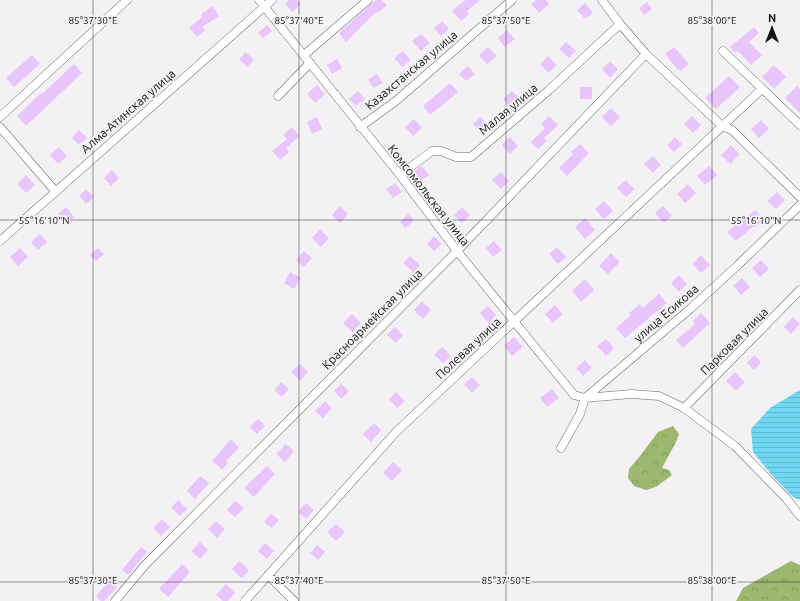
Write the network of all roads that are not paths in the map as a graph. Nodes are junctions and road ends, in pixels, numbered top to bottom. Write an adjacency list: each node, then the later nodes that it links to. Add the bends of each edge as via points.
1 (127, 0): 15 (street)
2 (259, 0): 7 (street, Комсомольская улица)
3 (272, 0): 7 (street, Алма-Атинская улица)
4 (368, 0): 11 (street)
5 (512, 0): 18 (street, Казахстанская улица, via 396,101)
6 (602, 0): 8 (street)
7 (265, 7): 11 (street, Комсомольская улица); 21 (street, Алма-Атинская улица)
8 (620, 24): 10 (street); 20 (street, Малая улица, via 471,157 456,157 441,150 432,151)
9 (723, 51): 13 (street)
10 (646, 54): 16 (street); 25 (street, Красноармейская улица)
11 (304, 55): 12 (street, Комсомольская улица)
12 (310, 63): 14 (street); 18 (street, Комсомольская улица)
13 (762, 88): 16 (street, Полевая улица); 17 (street)
14 (278, 96)
15 (0, 117)
16 (722, 126): 22 (street, via 732,130); 27 (street, Полевая улица)
17 (800, 126)
18 (360, 127): 20 (street, Комсомольская улица)
19 (0, 128): 21 (street)
20 (400, 175): 25 (street, Комсомольская улица)
21 (55, 191): 24 (street, Алма-Атинская улица)
22 (800, 197)
23 (800, 205): 28 (street, улица Есикова, via 717,285)
24 (0, 241)
25 (457, 251): 27 (street, Комсомольская улица); 33 (street, Красноармейская улица, via 145,565)
26 (800, 290): 29 (street, Парковая улица)
27 (514, 321): 28 (street, Комсомольская улица, via 574,395); 32 (street, Полевая улица, via 396,432)
28 (585, 398): 29 (street, via 631,394 659,396); 30 (street, via 580,414)
29 (684, 408): 31 (street, via 734,446 786,498)
30 (561, 448)
31 (800, 516)
32 (268, 575): 34 (street, Полевая улица); 35 (street)
33 (116, 601)
34 (245, 601)
35 (294, 601)

